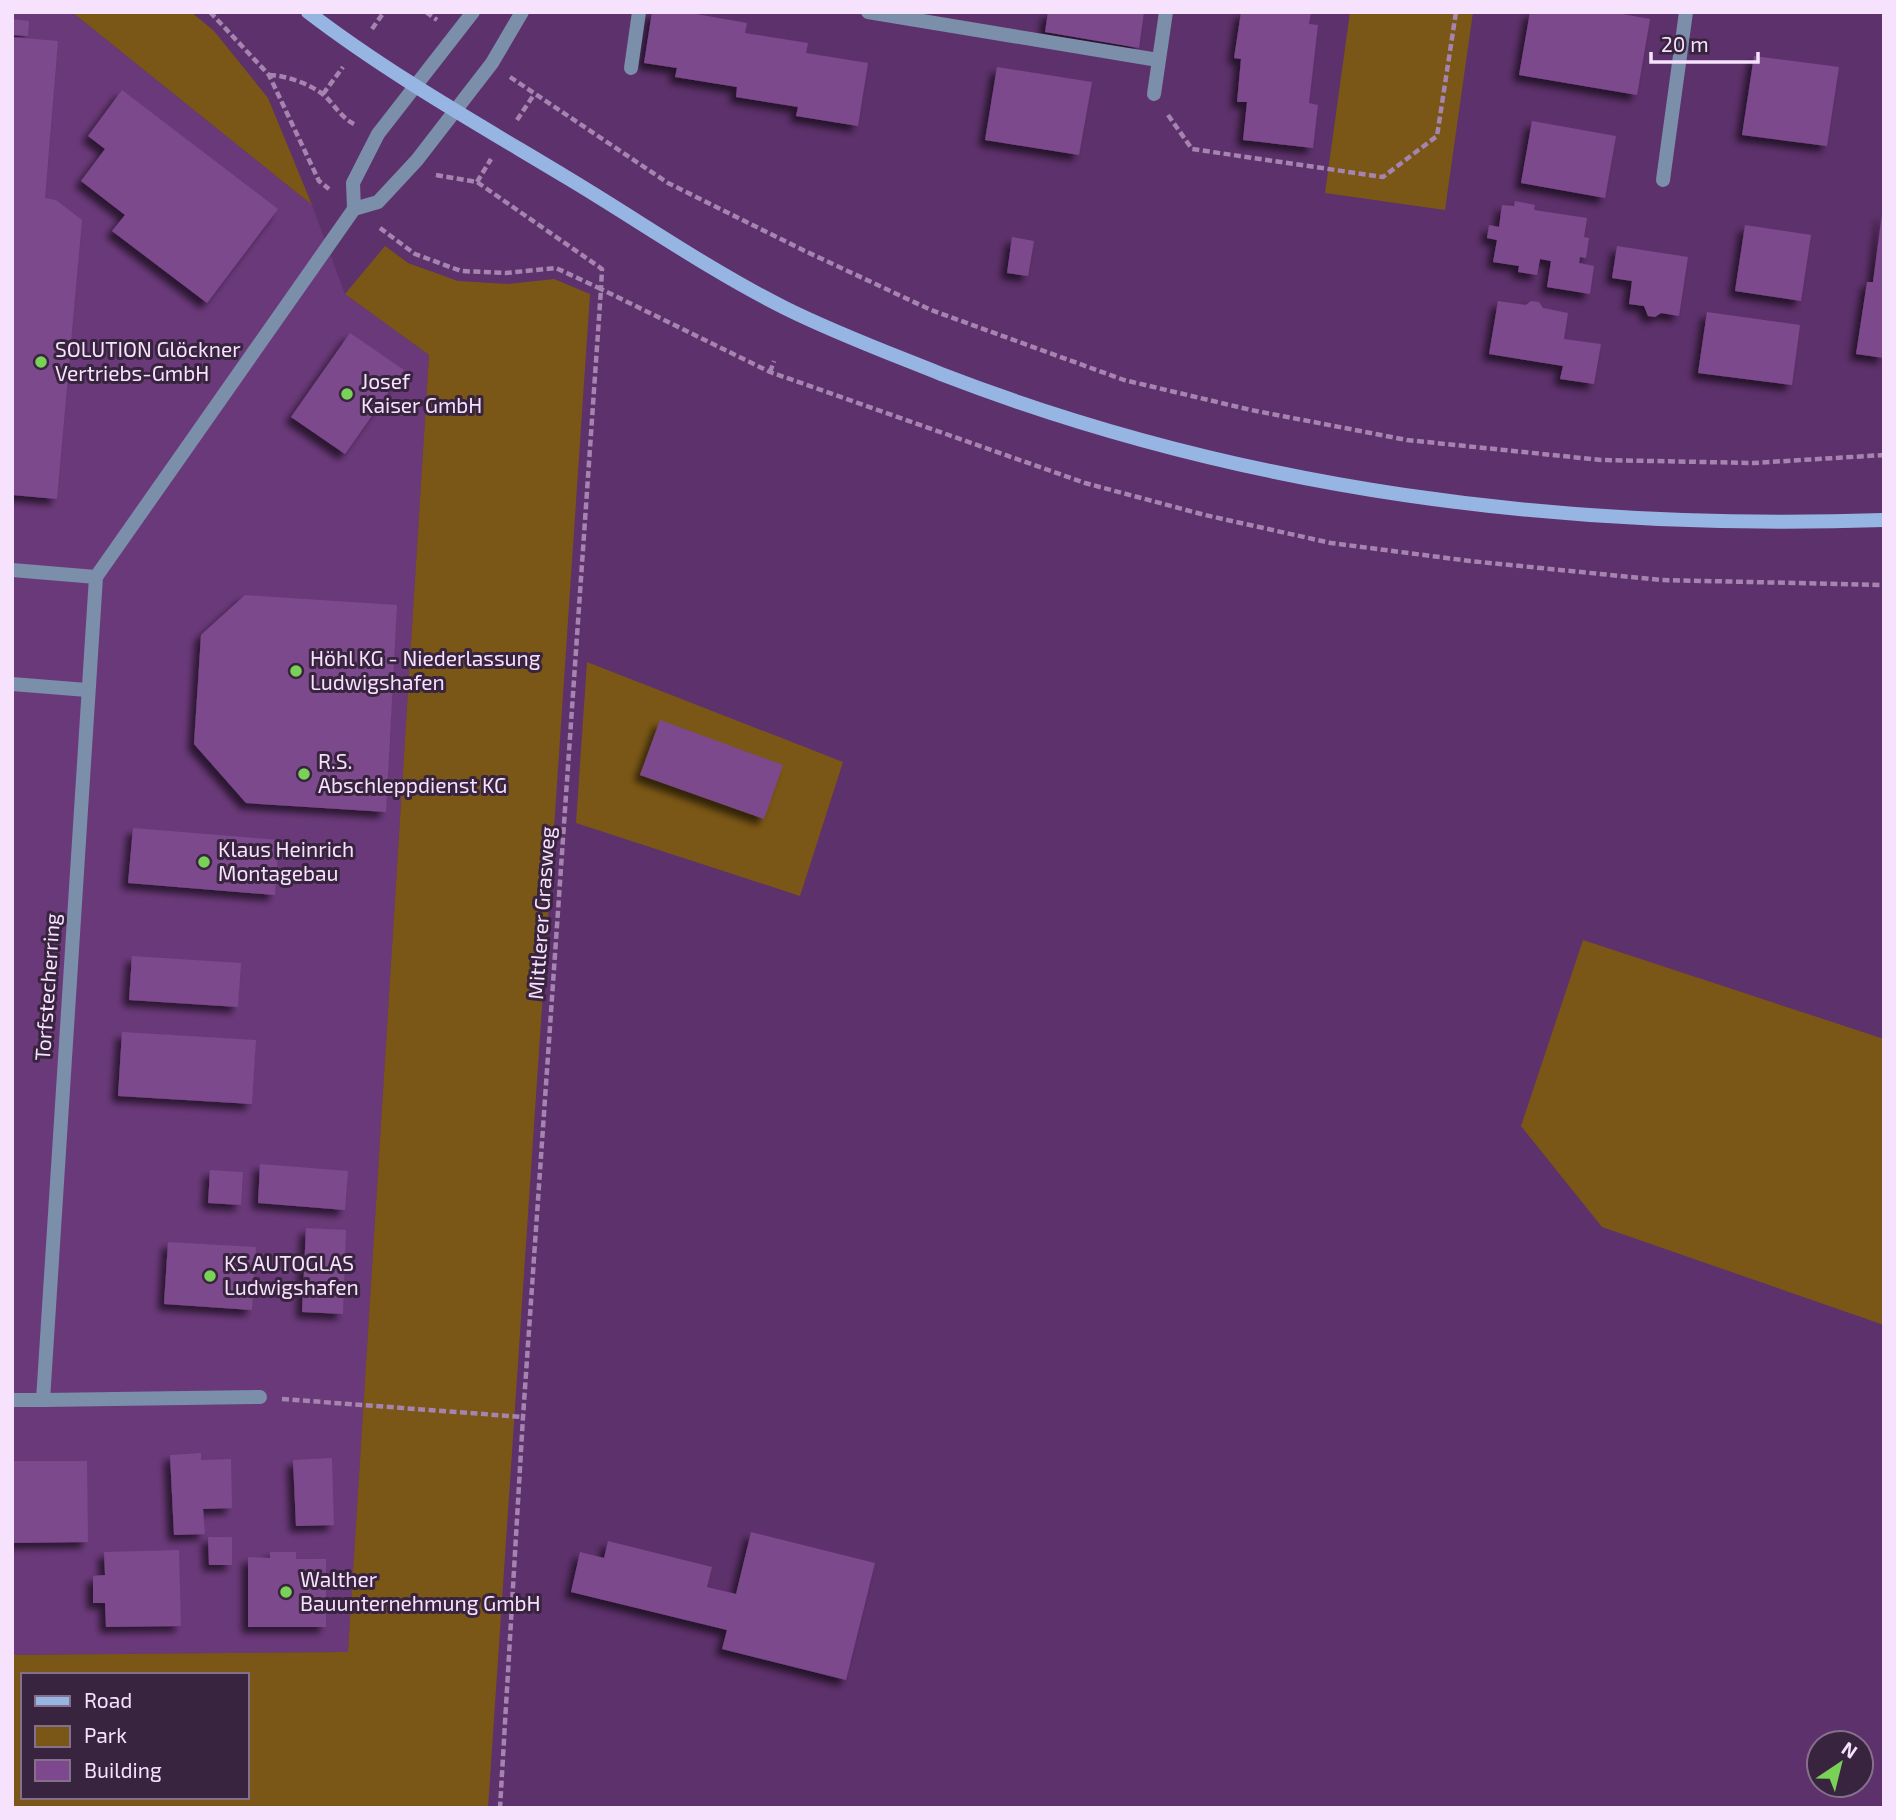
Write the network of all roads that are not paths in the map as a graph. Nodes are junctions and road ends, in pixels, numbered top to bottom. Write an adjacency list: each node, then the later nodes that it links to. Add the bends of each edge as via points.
1 (308, 12): 10 (street)
2 (473, 12): 10 (street)
3 (522, 12): 12 (street, via 492,63)
4 (639, 12): 9 (street)
5 (868, 12): 8 (street)
6 (1166, 12): 8 (street)
7 (1686, 12): 13 (street)
8 (1158, 60): 11 (street)
9 (631, 68)
10 (414, 85): 12 (street); 14 (street, via 378,134 353,183)
11 (1154, 94)
12 (454, 110): 14 (street, via 378,202); 15 (street, via 783,307 1005,398 1164,447 1287,476 1443,502 1587,516 1769,522)
13 (1663, 180)
14 (354, 209): 17 (street)
15 (1884, 520)
16 (12, 570): 17 (street)
17 (96, 577): 19 (street, Torfstecherring)
18 (12, 684): 19 (street)
19 (88, 690): 22 (street, Torfstecherring)
20 (260, 1397): 22 (street)
21 (12, 1400): 22 (street)
22 (43, 1400)

